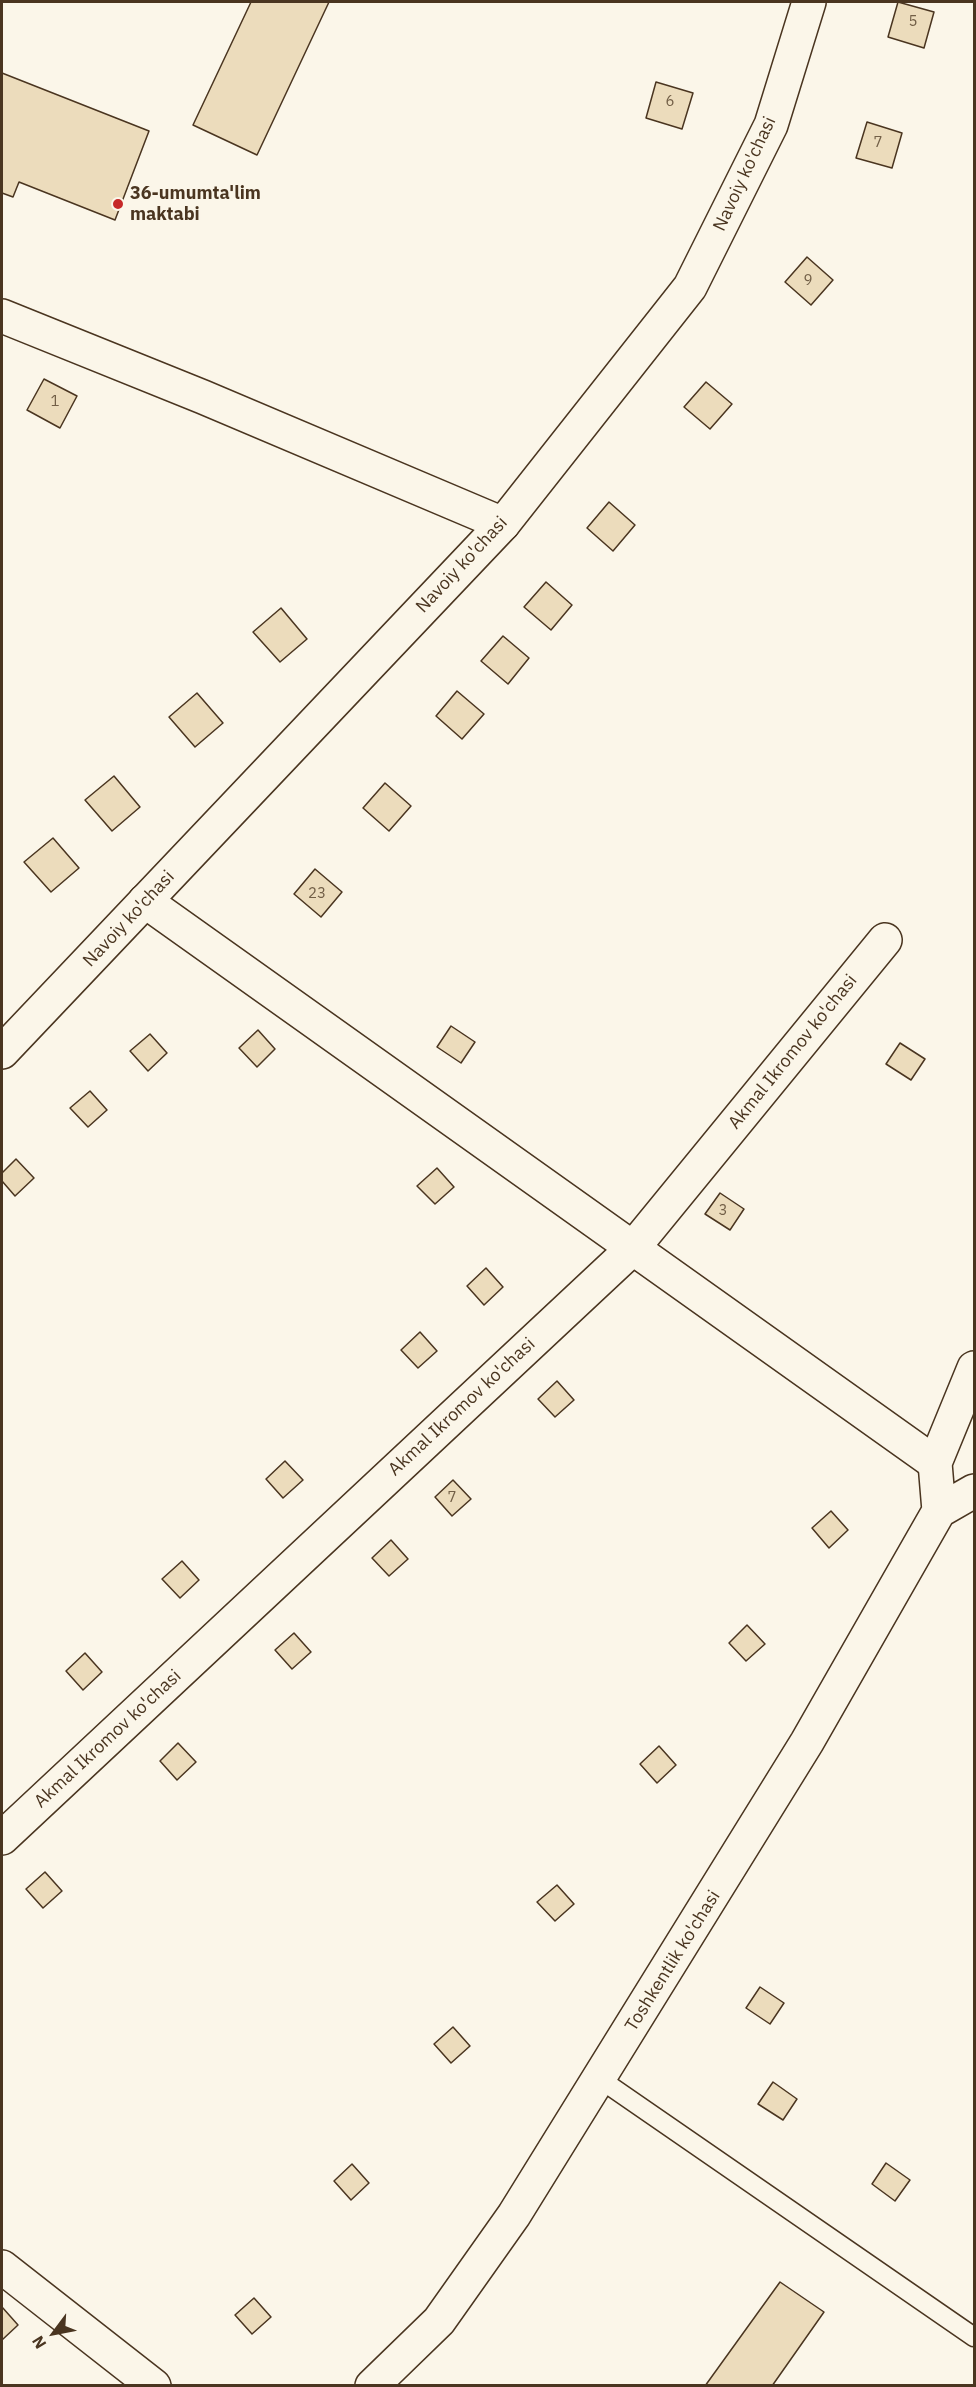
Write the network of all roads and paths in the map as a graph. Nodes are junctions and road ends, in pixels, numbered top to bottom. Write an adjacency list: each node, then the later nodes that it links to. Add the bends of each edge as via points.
1 (809, 2): 3 (street, Navoiy ko'chasi, via 771,125 690,287)
2 (2, 316): 3 (street)
3 (502, 524): 4 (street, Navoiy ko'chasi)
4 (145, 902): 6 (street, Navoiy ko'chasi); 7 (street)
5 (885, 940): 7 (street, Akmal Ikromov ko'chasi)
6 (2, 1052)
7 (633, 1248): 9 (street); 12 (street, Akmal Ikromov ko'chasi)
8 (975, 1368): 9 (street)
9 (935, 1463): 10 (street); 11 (street)
10 (975, 1490): 11 (street)
11 (939, 1511): 13 (street, Toshkentlik ko'chasi, via 807,1742)
12 (2, 1838)
13 (600, 2079): 15 (lane); 17 (street, Toshkentlik ko'chasi, via 514,2215 439,2321)
14 (2, 2267): 16 (street)
15 (975, 2337)
16 (154, 2385)
17 (372, 2385)

